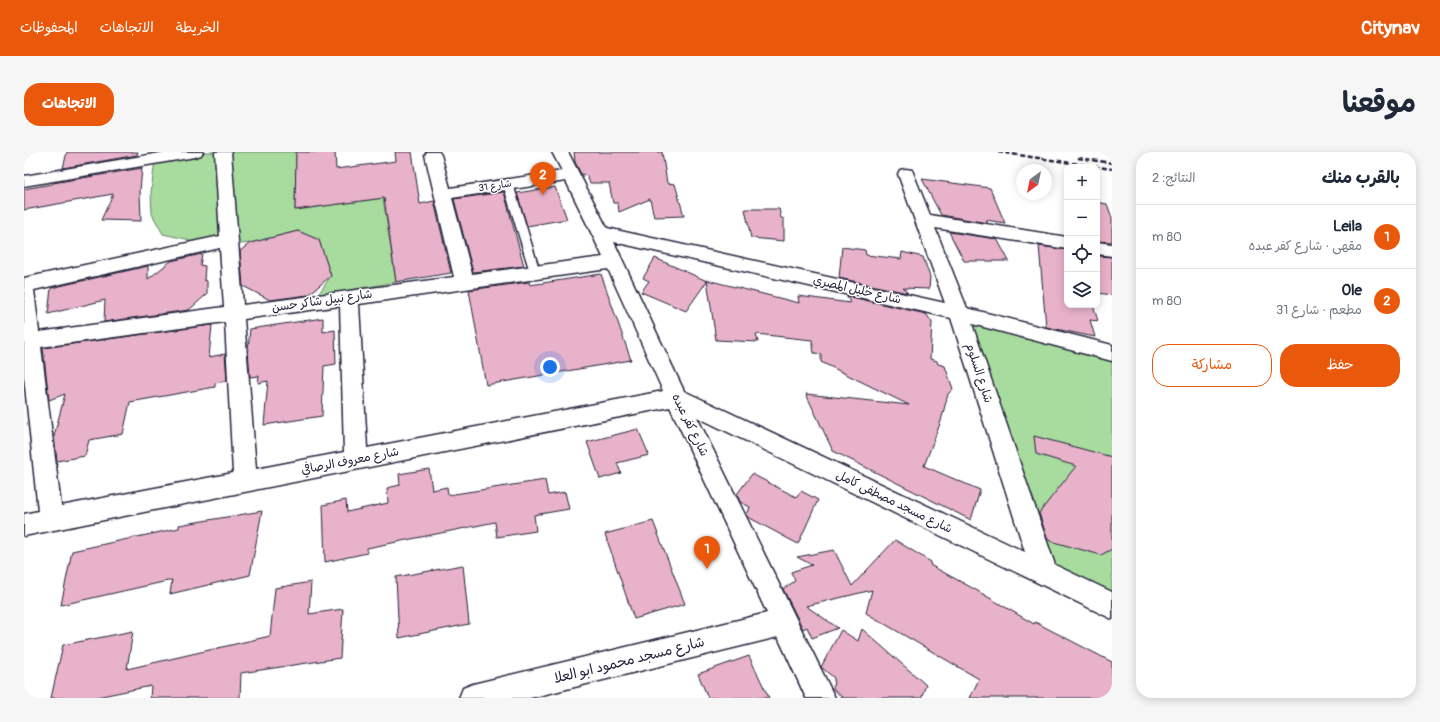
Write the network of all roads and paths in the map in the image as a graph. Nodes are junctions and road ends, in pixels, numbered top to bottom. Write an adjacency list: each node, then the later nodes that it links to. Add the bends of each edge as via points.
1 (195, 152): 7 (street)
2 (223, 152): 12 (street)
3 (560, 152): 5 (street, شارع كفر عبده)
4 (433, 155): 9 (street)
5 (572, 174): 8 (street, شارع 31); 11 (street, شارع كفر عبده)
6 (906, 174): 10 (street, شارع السلوم)
7 (24, 181)
8 (508, 184): 9 (street, شارع 31); 17 (lane)
9 (443, 194): 18 (street)
10 (924, 220): 13 (street); 22 (street, شارع السلوم)
11 (601, 233): 16 (street, شارع كفر عبده); 22 (street, شارع خليل المصري)
12 (229, 240): 19 (street); 21 (street)
13 (1064, 243)
14 (1100, 248): 15 (street)
15 (1112, 250)
16 (614, 262): 17 (street, شارع نبيل شاكر حسن); 25 (street, شارع كفر عبده)
17 (535, 272): 18 (street, شارع نبيل شاكر حسن)
18 (465, 282): 20 (street, شارع نبيل شاكر حسن)
19 (24, 285): 23 (street)
20 (349, 298): 21 (street, شارع نبيل شاكر حسن); 26 (street)
21 (234, 313): 23 (street, شارع نبيل شاكر حسن); 27 (street)
22 (959, 313): 24 (street, شارع خليل المصري); 30 (street, شارع السلوم)
23 (30, 341): 28 (street)
24 (1112, 353)
25 (676, 397): 26 (street, شارع معروف الرصافي); 30 (street, شارع مسجد مصطفى كامل); 32 (street, شارع كفر عبده)
26 (356, 460): 27 (street, شارع معروف الرصافي)
27 (245, 481): 28 (street, شارع معروف الرصافي)
28 (50, 520): 29 (street, شارع معروف الرصافي)
29 (24, 525)
30 (1045, 574): 31 (street, شارع مسجد مصطفى كامل)
31 (1112, 606)
32 (785, 622): 33 (street, شارع مسجد محمود ابو العلا); 34 (street, شارع كفر عبده)
33 (473, 698)
34 (821, 698)

